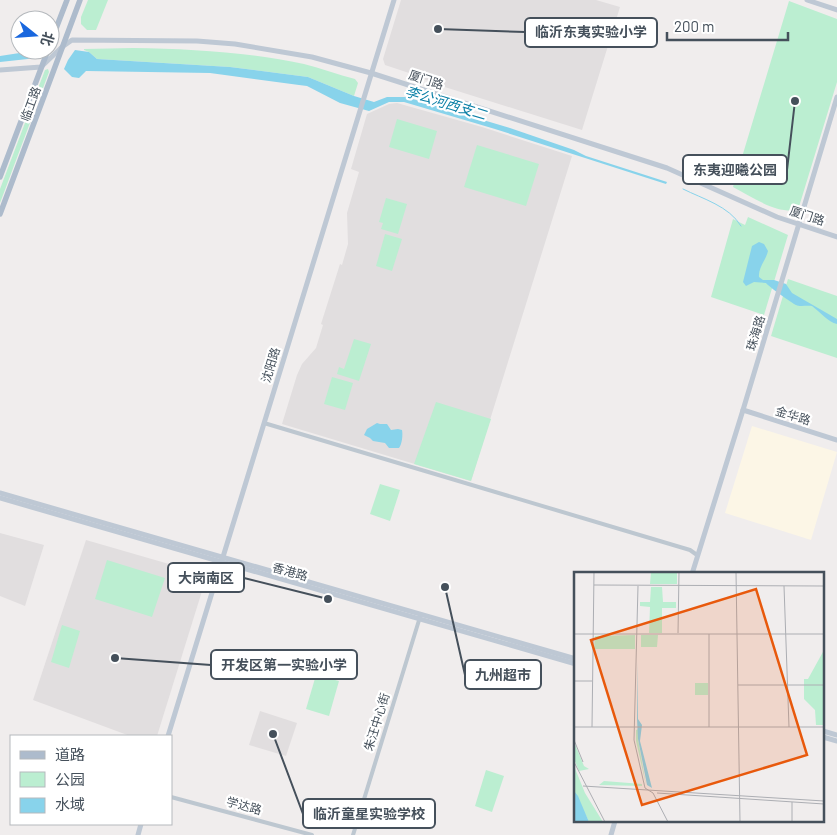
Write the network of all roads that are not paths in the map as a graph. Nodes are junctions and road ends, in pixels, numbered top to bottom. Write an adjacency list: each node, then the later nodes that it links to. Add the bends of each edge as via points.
1 (67, 0): 6 (main road)
2 (80, 0): 7 (main road, 临工路)
3 (394, 0): 11 (street, 沈阳路)
4 (807, 0): 5 (street)
5 (837, 10)
6 (60, 18)
7 (62, 47): 9 (street, 厦门路); 11 (street, 厦门路, via 72,40 235,44 312,56); 14 (main road, 临工路)
8 (44, 60): 9 (main road, 临工路)
9 (41, 67): 10 (street); 13 (main road, 临工路)
10 (0, 70)
11 (372, 73): 15 (street, 厦门路, via 667,168); 18 (street, 沈阳路)
12 (837, 96): 15 (street, 珠海路)
13 (0, 177)
14 (0, 214)
15 (798, 224): 16 (street, 厦门路); 17 (street, 珠海路)
16 (837, 237)
17 (743, 410): 19 (street, 金华路); 22 (street, 珠海路)
18 (264, 423): 22 (street, via 690,550); 23 (street, 沈阳路)
19 (837, 440)
20 (0, 493): 23 (street, 香港路)
21 (0, 498): 23 (street, 香港路)
22 (698, 556): 24 (street, 珠海路)
23 (222, 560): 25 (street, 香港路); 29 (street, 沈阳路)
24 (693, 572)
25 (420, 617): 26 (street, 香港路); 27 (street, 香港路); 36 (street, 朱汪中心街)
26 (574, 658)
27 (574, 663)
28 (824, 731): 30 (street)
29 (168, 735)
30 (837, 735)
31 (824, 737): 32 (street)
32 (837, 741)
33 (172, 797): 35 (street, 学达路)
34 (615, 822): 37 (street)
35 (312, 835)
36 (353, 835)
37 (611, 835)

